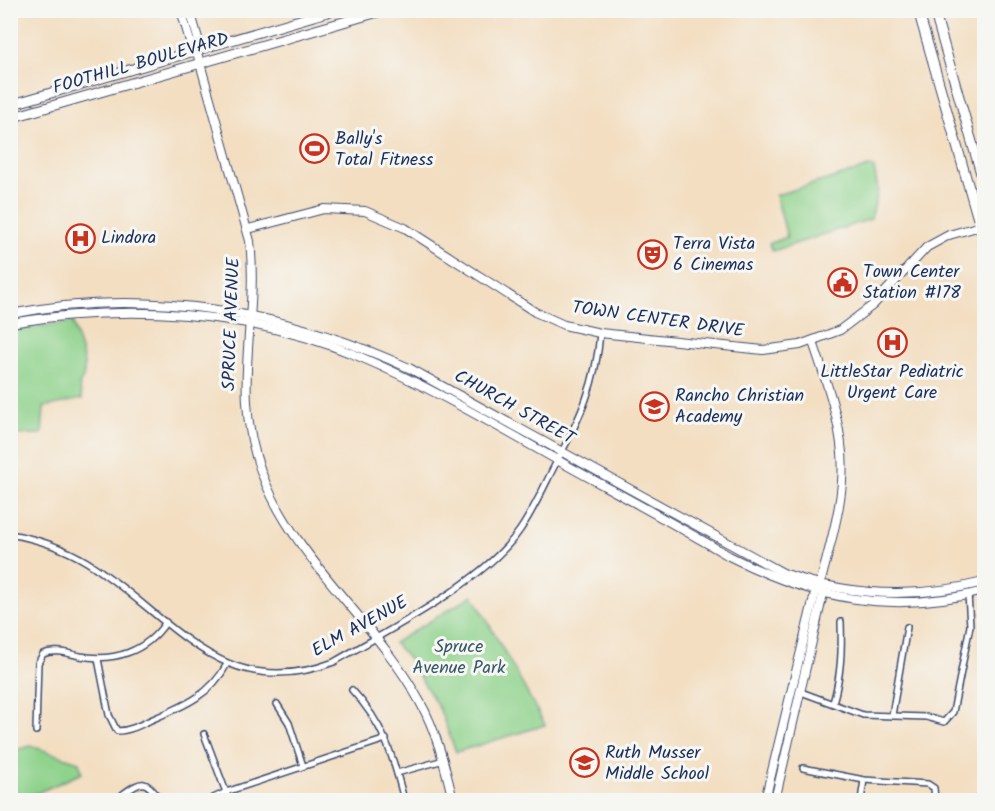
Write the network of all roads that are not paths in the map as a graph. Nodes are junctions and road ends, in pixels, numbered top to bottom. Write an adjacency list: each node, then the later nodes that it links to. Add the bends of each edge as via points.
1 (181, 10): 7 (street, SPRUCE AVENUE, via 191,45)
2 (190, 10): 7 (street, SPRUCE AVENUE, via 199,42)
3 (334, 10): 7 (main road, FOOTHILL BOULEVARD)
4 (385, 10): 8 (main road, FOOTHILL BOULEVARD)
5 (918, 10): 12 (main road)
6 (934, 10): 11 (main road)
7 (196, 49): 8 (street, SPRUCE AVENUE); 9 (main road, FOOTHILL BOULEVARD)
8 (201, 64): 10 (main road, FOOTHILL BOULEVARD); 13 (street, SPRUCE AVENUE)
9 (10, 105)
10 (10, 118)
11 (984, 184)
12 (982, 226): 14 (main road); 20 (street, TOWN CENTER DRIVE, via 927,247 861,315)
13 (248, 229): 17 (street, SPRUCE AVENUE, via 254,270); 19 (street, TOWN CENTER DRIVE, via 324,209 376,213 536,312 564,325)
14 (984, 240)
15 (78, 309): 16 (street, CHURCH STREET); 17 (street, CHURCH STREET); 18 (street, CHURCH STREET)
16 (10, 314)
17 (251, 319): 21 (street, CHURCH STREET, via 377,364); 30 (street, SPRUCE AVENUE, via 245,393 262,474 283,517)
18 (10, 323)
19 (600, 333): 20 (street, TOWN CENTER DRIVE, via 763,350); 21 (street, ELM AVENUE, via 586,405)
20 (813, 342): 24 (street, via 838,427 842,456 837,515)
21 (560, 456): 24 (street, CHURCH STREET, via 729,556 783,582); 30 (street, ELM AVENUE, via 519,531 504,548 475,574)
22 (10, 534): 27 (street, ELM AVENUE, via 52,545 87,562)
23 (984, 582): 25 (street, CHURCH STREET)
24 (819, 590): 25 (street, CHURCH STREET, via 901,603); 34 (street); 53 (street)
25 (967, 591): 26 (street, CHURCH STREET); 37 (street, via 970,626 949,719 944,722)
26 (984, 591)
27 (166, 622): 31 (street, via 154,637 131,652); 32 (street, ELM AVENUE, via 199,649)
28 (841, 622): 35 (street, via 842,652)
29 (907, 627): 37 (street)
30 (375, 638): 32 (street, ELM AVENUE, via 314,670 270,674); 41 (street, SPRUCE AVENUE, via 420,701)
31 (98, 659): 32 (street, via 109,715 117,731 189,704 214,685); 38 (street, via 56,651 43,654 38,663)
32 (227, 664)
33 (352, 690): 40 (street, via 371,711)
34 (801, 692): 35 (street); 54 (street)
35 (833, 703): 37 (street, via 862,715)
36 (277, 704): 42 (street)
37 (892, 715)
38 (36, 731)
39 (204, 734): 46 (street)
40 (387, 739): 42 (street); 44 (street)
41 (444, 760): 44 (street); 52 (street, SPRUCE AVENUE)
42 (303, 765): 46 (street)
43 (803, 768): 45 (street)
44 (397, 773): 51 (street)
45 (864, 780): 55 (street); 56 (street, via 928,784 934,788)
46 (226, 792): 49 (street); 50 (street)
47 (123, 794): 48 (street, via 146,783)
48 (160, 801)
49 (209, 801)
50 (229, 801)
51 (404, 801)
52 (453, 801)
53 (765, 801)
54 (775, 801)
55 (861, 801)
56 (935, 801)

